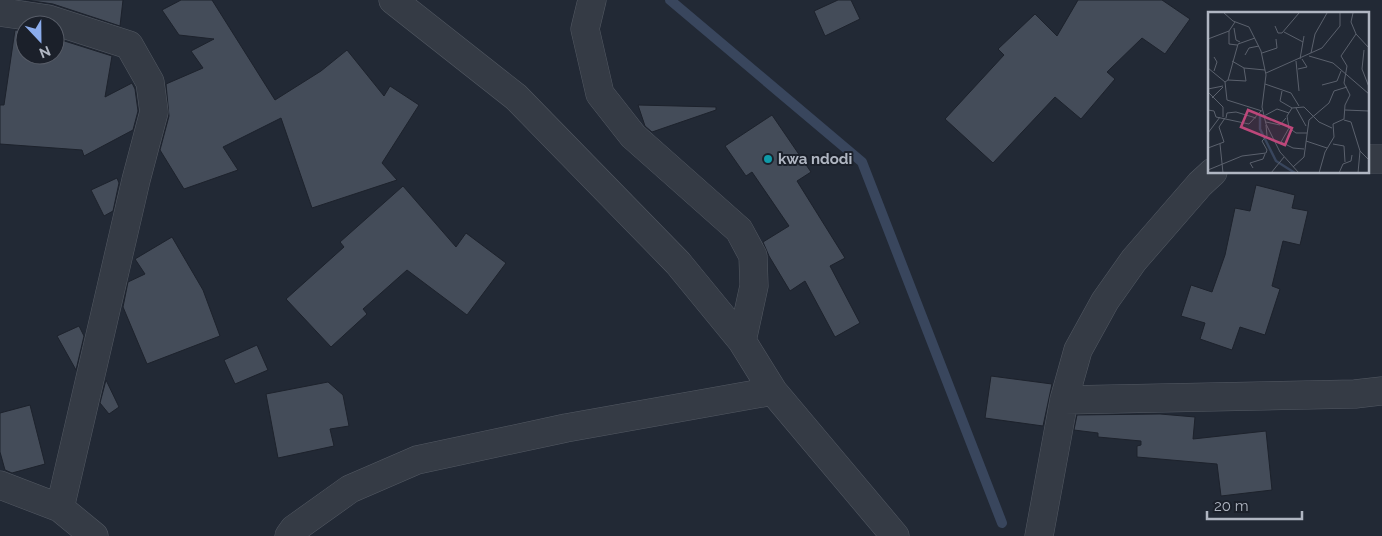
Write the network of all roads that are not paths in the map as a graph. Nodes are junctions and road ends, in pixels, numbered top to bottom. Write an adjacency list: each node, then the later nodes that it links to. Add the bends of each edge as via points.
1 (393, 0): 5 (street, via 516,97 678,263)
2 (592, 0): 5 (street, via 585,29 600,94 633,136 739,230 753,256 754,286)
3 (0, 12): 10 (street, via 48,19 128,44 150,82 154,112)
4 (1211, 174): 8 (street, via 1134,260 1105,301 1078,350)
5 (742, 341): 6 (street)
6 (773, 391): 12 (street, via 566,428 416,460 350,489); 13 (street)
7 (1382, 391): 8 (street)
8 (1064, 400): 14 (street)
9 (0, 485): 10 (street)
10 (60, 508): 11 (street)
11 (94, 536)
12 (289, 536)
13 (893, 536)
14 (1039, 536)

